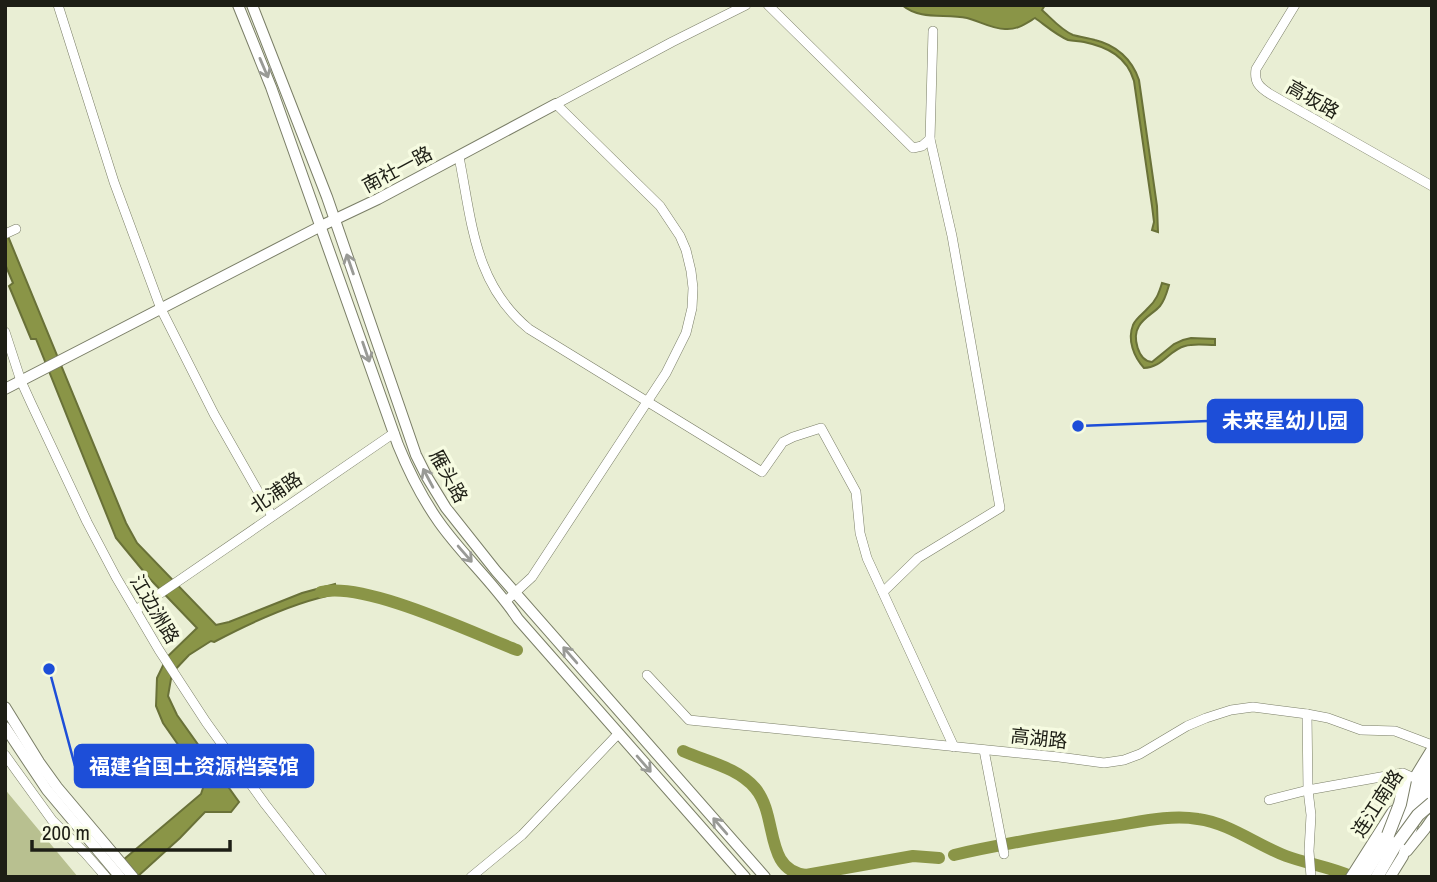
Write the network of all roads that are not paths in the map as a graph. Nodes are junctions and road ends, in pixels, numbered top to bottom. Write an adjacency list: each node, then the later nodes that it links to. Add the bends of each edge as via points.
1 (58, 5): 16 (street, via 114,182)
2 (238, 5): 13 (main road, 雁头路, one-way to 13)
3 (252, 5): 12 (main road, 雁头路)
4 (746, 5): 8 (street, 南社一路)
5 (768, 5): 9 (street, via 913,148)
6 (1295, 5): 11 (street, 高坂路, via 1256,69 1258,85)
7 (933, 30): 9 (street)
8 (556, 104): 10 (main road, 南社一路); 20 (street, via 660,206 688,257 691,317 675,356)
9 (930, 139): 24 (street, via 952,236 1000,508 918,558)
10 (458, 157): 12 (main road, 南社一路); 20 (street, via 478,254 502,301 533,333)
11 (1432, 186)
12 (335, 220): 13 (main road, 南社一路); 23 (main road, 雁头路, one-way to 12, via 453,518 421,466)
13 (321, 226): 16 (main road, 南社一路); 21 (main road, 雁头路, one-way to 21)
14 (16, 229): 15 (street)
15 (5, 234)
16 (161, 309): 18 (main road, 南社一路); 22 (street)
17 (5, 332): 18 (street, 江边洲路)
18 (21, 381): 19 (main road); 26 (street, 江边洲路)
19 (5, 389)
20 (647, 402): 23 (street, via 532,577); 24 (street, via 762,472 783,442 821,428 856,492 861,540)
21 (394, 433): 22 (street, 北浦路); 25 (main road, 雁头路, one-way to 25, via 433,513)
22 (272, 516): 26 (street, 北浦路)
23 (515, 592): 25 (street); 55 (main road, 雁头路, one-way to 23)
24 (883, 592): 32 (street)
25 (506, 601): 31 (main road, 雁头路)
26 (135, 610): 52 (street, 江边洲路, via 205,722)
27 (647, 675): 32 (street, 高湖路, via 690,720)
28 (5, 707): 47 (main road, via 79,815)
29 (1307, 714): 33 (street, 高湖路, via 1361,730 1418,738); 34 (street, 高湖路, via 1260,707 1223,712 1136,756 1110,763); 39 (street)
30 (5, 727): 47 (main road, via 39,781)
31 (618, 734): 53 (street, via 522,835); 54 (main road, 雁头路, one-way to 54)
32 (954, 747): 34 (street, 高湖路)
33 (1432, 747): 37 (main road, 连江南路)
34 (984, 750): 45 (street)
35 (5, 755): 47 (street, via 52,820)
36 (1432, 766): 44 (highway, bridge)
37 (1410, 779): 39 (street, via 1402,773); 44 (highway, bridge); 49 (main road, 连江南路)
38 (1432, 782): 44 (highway, bridge)
39 (1308, 790): 41 (street); 48 (street)
40 (1432, 793): 46 (main road, via 1414,823)
41 (1269, 800)
42 (1432, 803): 44 (highway, bridge)
43 (1432, 819): 46 (main road)
44 (1393, 838): 49 (highway); 56 (highway)
45 (1004, 854)
46 (1403, 856): 57 (main road)
47 (110, 870): 50 (main road); 51 (main road)
48 (1310, 873)
49 (1357, 873)
50 (120, 877)
51 (133, 877)
52 (322, 877)
53 (471, 877)
54 (745, 877)
55 (765, 877)
56 (1377, 877)
57 (1390, 877)

